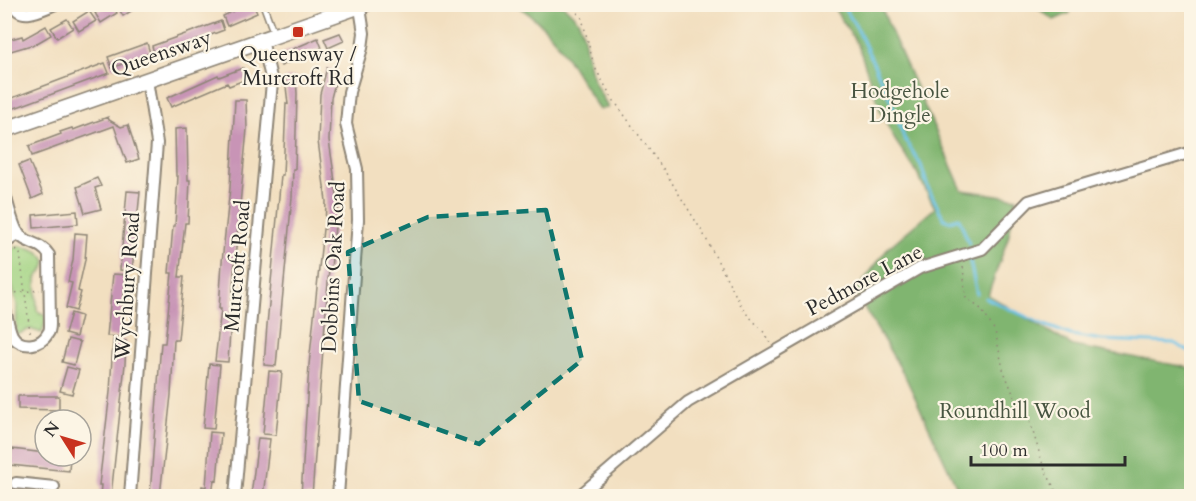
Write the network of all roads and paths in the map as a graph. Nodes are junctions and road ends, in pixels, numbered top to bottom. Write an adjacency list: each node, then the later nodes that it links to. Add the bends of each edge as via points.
1 (13, 4): 2 (street, via 20,13 27,14)
2 (56, 4)
3 (263, 4): 6 (lane)
4 (569, 4): 19 (path, via 582,18 594,66 612,98 664,170 744,311 763,331)
5 (362, 6): 6 (street, Queensway); 26 (street, Dobbins Oak Road, via 362,48 349,92 346,124 357,169 358,220)
6 (268, 37): 7 (street, Queensway); 25 (street, Murcroft Road, via 272,82)
7 (147, 80): 8 (street, Queensway); 24 (street, Wychbury Road, via 157,143)
8 (4, 130)
9 (1191, 152): 13 (street, Pedmore Lane, via 1029,201 982,249)
10 (5, 192): 11 (street)
11 (19, 233): 12 (street); 14 (street, via 44,247 49,255)
12 (6, 243): 15 (path, via 20,254)
13 (960, 256): 19 (street, Pedmore Lane, via 920,268); 28 (path, via 966,298 981,309 995,331 1003,369 1030,422 1043,465)
14 (50, 290): 15 (path); 18 (street, via 48,334)
15 (25, 292): 16 (path); 18 (path)
16 (4, 294)
17 (4, 307): 18 (street, via 13,336)
18 (30, 345)
19 (775, 352): 27 (street, Pedmore Lane, via 688,402)
20 (16, 483): 21 (street)
21 (34, 485): 22 (street); 23 (street)
22 (54, 487)
23 (32, 496)
24 (130, 496)
25 (235, 496)
26 (338, 496)
27 (579, 496)
28 (1058, 496)

